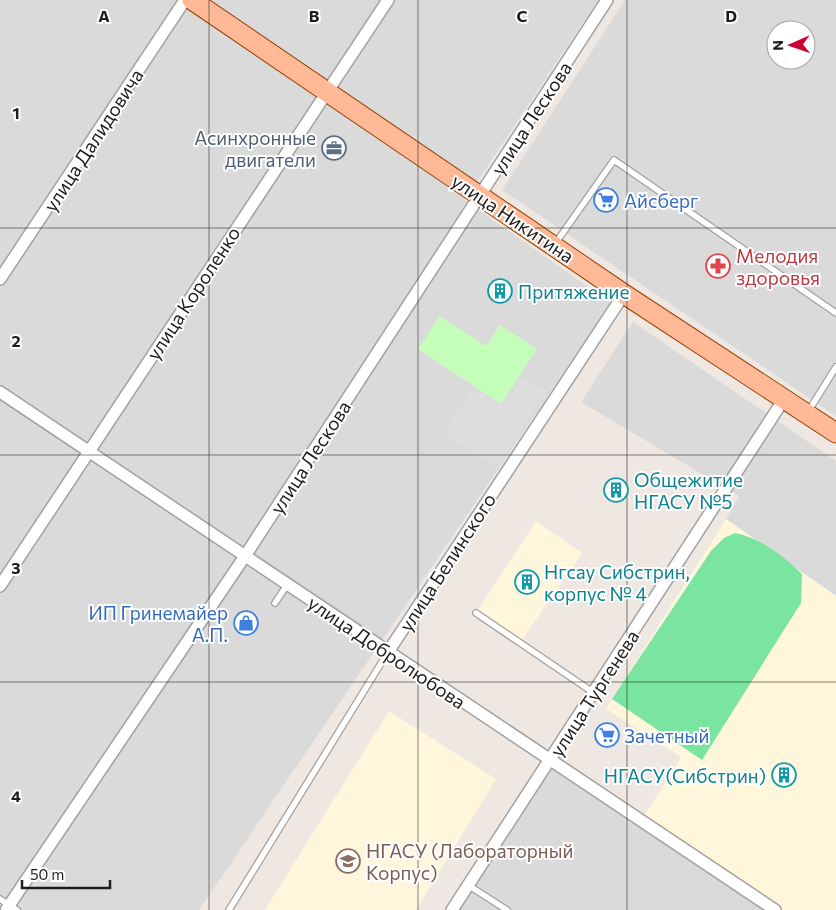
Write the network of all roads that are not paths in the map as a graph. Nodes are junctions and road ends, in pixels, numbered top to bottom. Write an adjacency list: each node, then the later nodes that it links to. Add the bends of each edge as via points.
1 (185, 0): 8 (street, улица Далидовича)
2 (192, 0): 5 (main road, улица Никитина)
3 (388, 0): 5 (street, улица Короленко)
4 (607, 0): 6 (street, улица Лескова)
5 (325, 92): 6 (main road, улица Никитина); 16 (street, улица Короленко)
6 (480, 196): 7 (main road, улица Никитина); 17 (street, улица Лескова)
7 (554, 245): 9 (main road, улица Никитина); 10 (lane, via 614,160)
8 (0, 278)
9 (624, 294): 13 (main road, улица Никитина); 22 (street, улица Белинского)
10 (836, 313)
11 (836, 367): 14 (lane)
12 (0, 392): 16 (street, улица Добролюбова)
13 (784, 400): 14 (main road, улица Никитина); 23 (street, улица Тургенева)
14 (807, 414): 15 (main road, улица Никитина)
15 (836, 433)
16 (88, 452): 17 (street, улица Добролюбова); 19 (street, улица Короленко)
17 (245, 556): 18 (street, улица Добролюбова); 26 (street, улица Лескова)
18 (287, 585): 20 (lane); 22 (street, улица Добролюбова)
19 (0, 586)
20 (274, 603)
21 (476, 613): 23 (lane)
22 (388, 652): 24 (street, улица Добролюбова); 27 (lane, улица Белинского)
23 (594, 693): 24 (street, улица Тургенева)
24 (550, 761): 25 (street, улица Тургенева); 30 (street, улица Добролюбова)
25 (468, 886): 28 (street, улица Тургенева); 29 (lane)
26 (8, 906)
27 (229, 910)
28 (452, 910)
29 (507, 910)
30 (775, 910)

